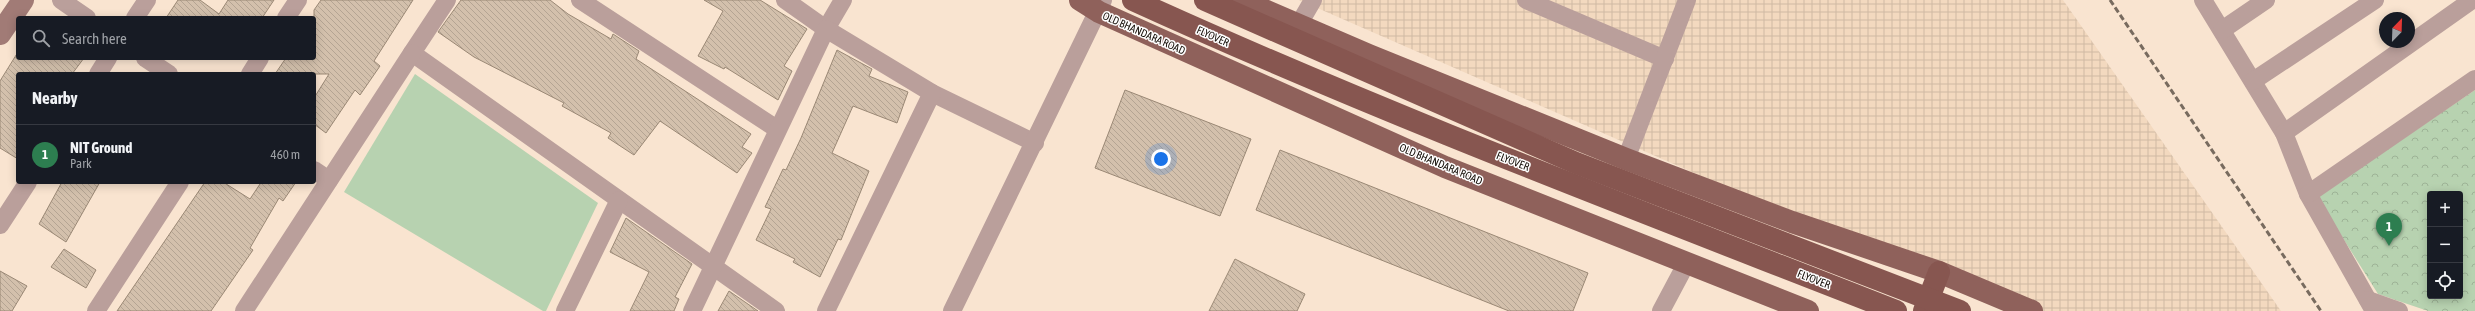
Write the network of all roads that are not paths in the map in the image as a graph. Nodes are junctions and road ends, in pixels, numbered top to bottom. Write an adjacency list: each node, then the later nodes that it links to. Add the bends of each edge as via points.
1 (23, 0): 27 (main road)
2 (61, 0): 21 (street)
3 (147, 0): 22 (street)
4 (298, 0): 23 (street)
5 (447, 0): 28 (street)
6 (580, 0): 39 (street)
7 (785, 0): 25 (street)
8 (843, 0): 25 (street)
9 (1080, 0): 20 (main road, OLD BHANDARA ROAD)
10 (1133, 0): 63 (highway, FLYOVER, via 1212,36 1477,147)
11 (1205, 0): 65 (highway, FLYOVER, bridge, via 1576,163)
12 (1241, 0): 24 (main road)
13 (1313, 0): 24 (street)
14 (1526, 0): 29 (street)
15 (1688, 0): 29 (street)
16 (2203, 0): 26 (street)
17 (2266, 0): 26 (street)
18 (2375, 0): 37 (street)
19 (2472, 0): 40 (street)
20 (1101, 6): 41 (street); 50 (main road, OLD BHANDARA ROAD, via 1445,167)
21 (84, 16)
22 (136, 16)
23 (287, 16)
24 (1300, 24): 42 (main road, via 1369,55)
25 (826, 29): 38 (street); 39 (street)
26 (2222, 30): 37 (street)
27 (0, 34)
28 (412, 53): 44 (street); 48 (street)
29 (1665, 59): 42 (street)
30 (107, 60): 33 (street)
31 (148, 60): 34 (street)
32 (259, 60): 35 (street)
33 (99, 72)
34 (166, 72)
35 (251, 72)
36 (2475, 79): 47 (street)
37 (2253, 81): 40 (street)
38 (932, 93): 41 (street); 59 (street)
39 (777, 129): 51 (street)
40 (2284, 133): 47 (street)
41 (1035, 143): 60 (street)
42 (1626, 159): 52 (main road, via 1792,222)
43 (316, 171): 44 (street)
44 (330, 180): 55 (street)
45 (27, 184): 49 (street)
46 (179, 184): 54 (street)
47 (2308, 194): 53 (street)
48 (620, 200): 51 (street); 56 (street)
49 (0, 225)
50 (1686, 264): 61 (street); 62 (main road, OLD BHANDARA ROAD)
51 (714, 266): 57 (street); 58 (street)
52 (1939, 272): 64 (highway); 66 (main road)
53 (2371, 305): 67 (street)
54 (96, 311)
55 (244, 311)
56 (565, 311)
57 (692, 311)
58 (776, 311)
59 (826, 311)
60 (952, 311)
61 (1661, 311)
62 (1808, 311)
63 (1896, 311)
64 (1924, 311)
65 (1960, 311)
66 (2032, 311)
67 (2399, 311)

